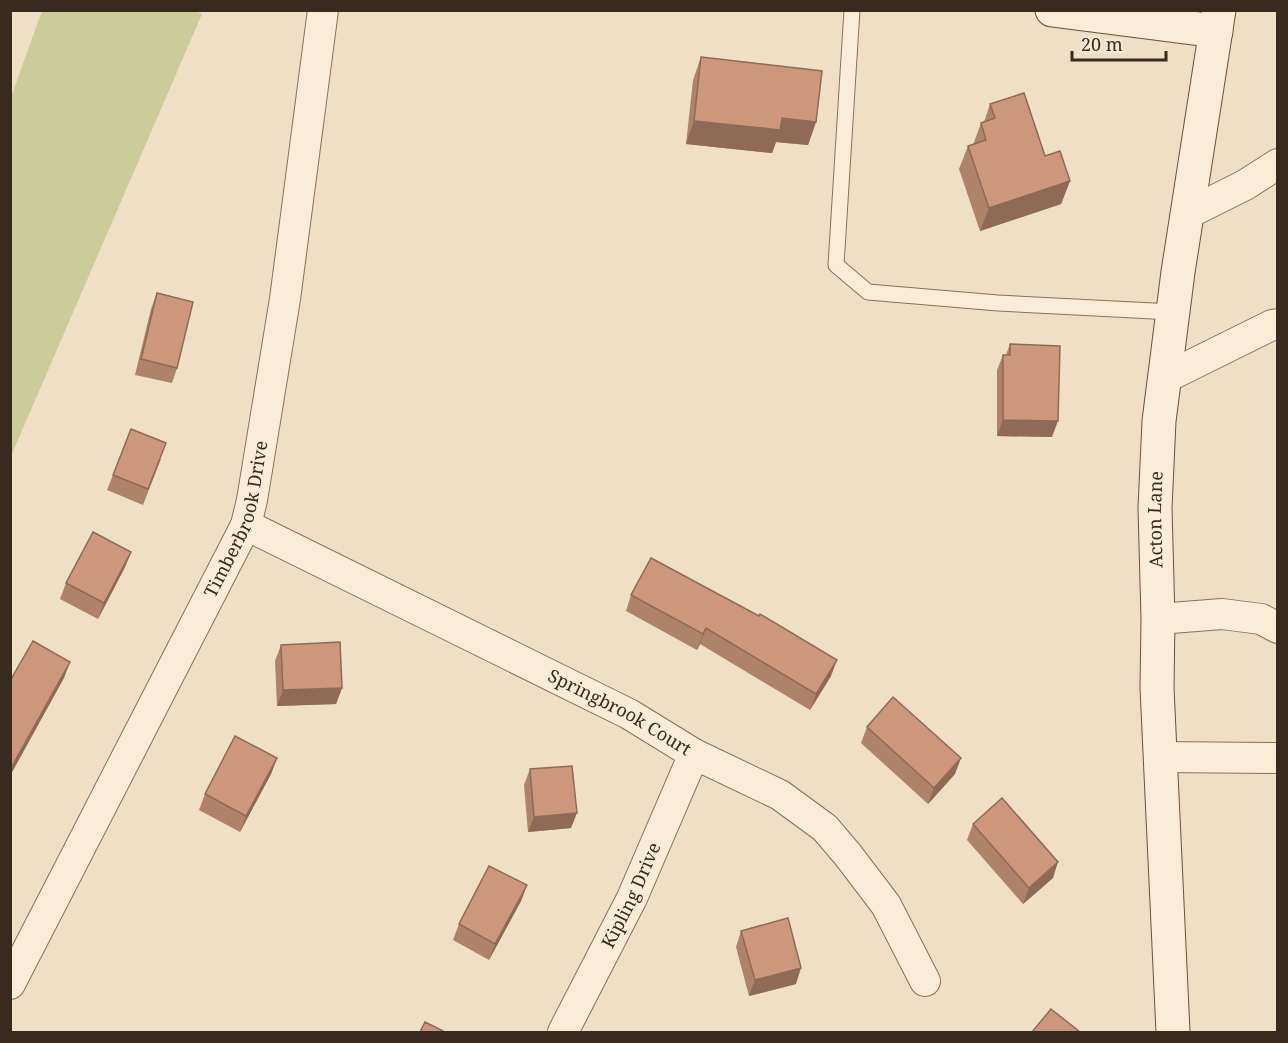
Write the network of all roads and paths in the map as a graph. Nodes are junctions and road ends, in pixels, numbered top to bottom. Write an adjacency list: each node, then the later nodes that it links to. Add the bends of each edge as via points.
1 (323, 10): 10 (street, Timberbrook Drive, via 285,299)
2 (852, 10): 7 (lane, via 836,265 868,292)
3 (1052, 10): 4 (street)
4 (1218, 21): 6 (street, Acton Lane)
5 (1278, 164): 6 (street)
6 (1187, 214): 7 (street, Acton Lane)
7 (1173, 312): 9 (street, Acton Lane)
8 (1278, 324): 9 (street)
9 (1165, 378): 11 (street, Acton Lane, via 1155,508)
10 (246, 525): 13 (street, Springbrook Court, via 630,714); 17 (street, Timberbrook Drive)
11 (1158, 619): 12 (street, via 1222,614 1261,619); 14 (street, Acton Lane)
12 (1278, 628)
13 (694, 753): 16 (street, Springbrook Court, via 780,795 825,828 886,905); 18 (street, Kipling Drive, via 632,898)
14 (1160, 758): 15 (street); 19 (street, Acton Lane)
15 (1278, 758)
16 (925, 981)
17 (10, 984)
18 (562, 1032)
19 (1173, 1032)

